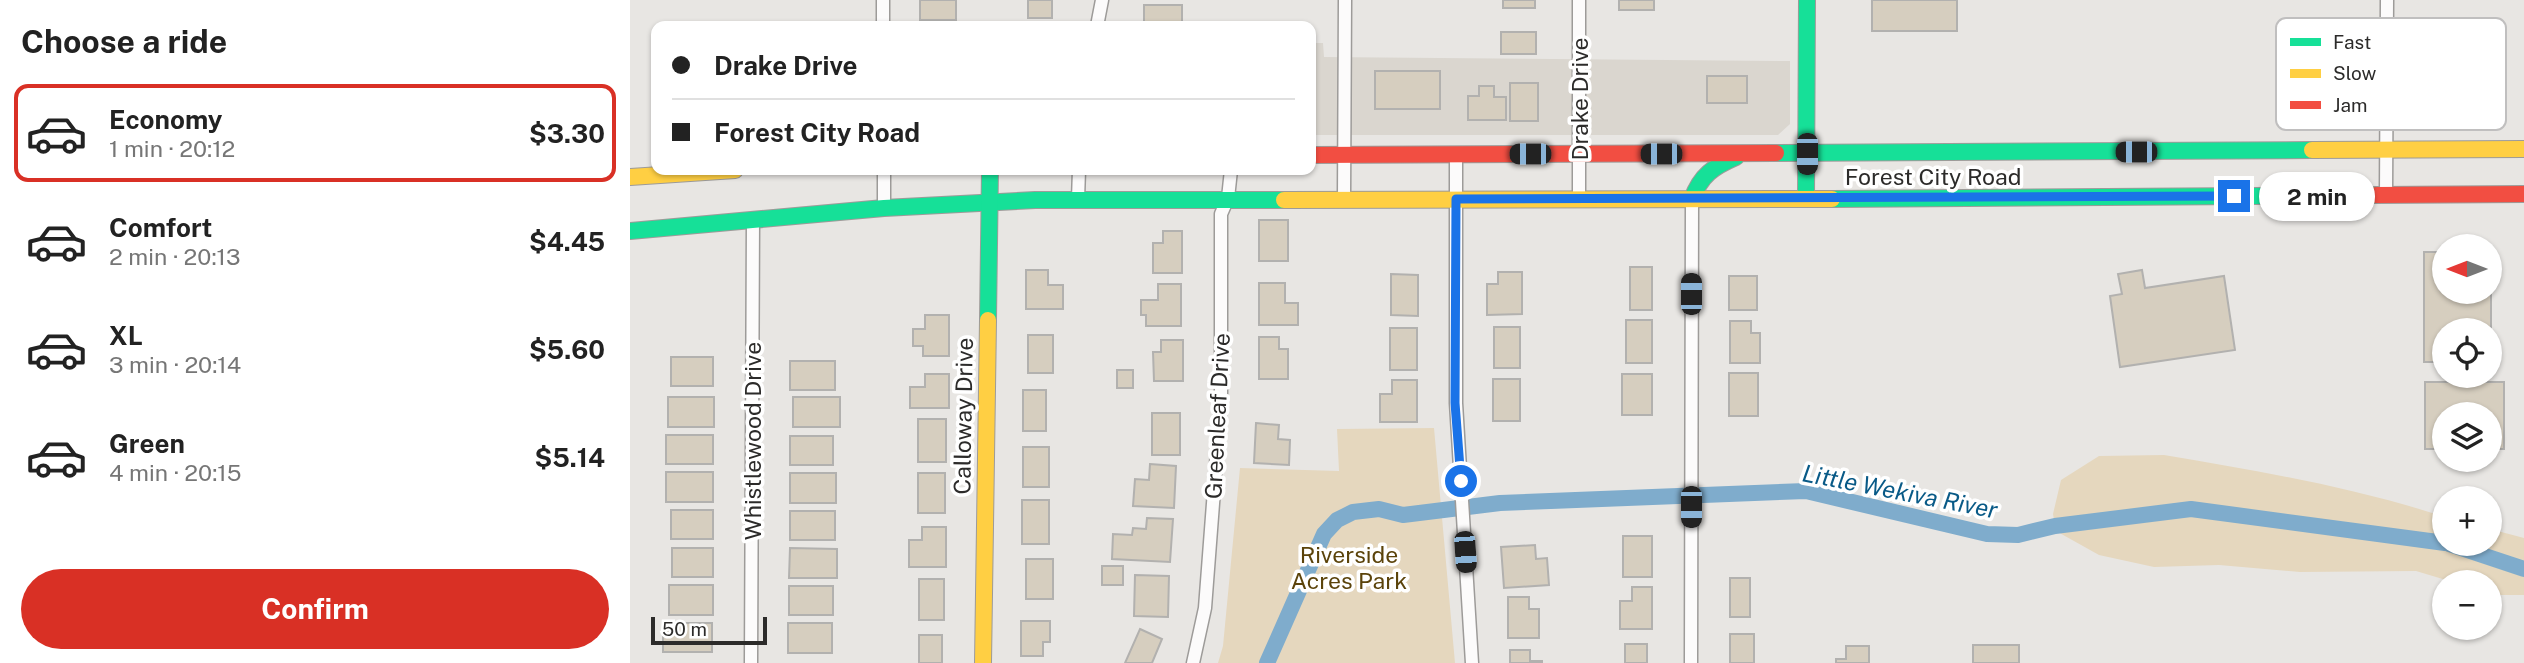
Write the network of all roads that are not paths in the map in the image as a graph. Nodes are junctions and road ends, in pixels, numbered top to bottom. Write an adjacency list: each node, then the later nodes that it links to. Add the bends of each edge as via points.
1 (883, 0): 8 (street)
2 (1102, 0): 9 (street)
3 (1345, 0): 13 (street)
4 (1579, 0): 15 (street, Drake Drive)
5 (1807, 0): 17 (main road)
6 (2387, 0): 7 (street)
7 (2387, 18)
8 (883, 21)
9 (1098, 21)
10 (2387, 130): 12 (street)
11 (2524, 149): 12 (main road, Forest City Road)
12 (2387, 150): 17 (main road, Forest City Road); 26 (street)
13 (1344, 154): 14 (main road, Forest City Road); 18 (main road, Forest City Road); 29 (street)
14 (1456, 154): 15 (main road, Forest City Road); 30 (street)
15 (1579, 154): 16 (main road, Forest City Road); 31 (street, Drake Drive)
16 (1744, 154): 17 (main road, Forest City Road); 32 (main road, via 1712,167 1697,182)
17 (1807, 154): 33 (main road)
18 (1316, 155)
19 (660, 175): 24 (main road)
20 (884, 175): 35 (street)
21 (990, 175): 34 (main road, Calloway Drive)
22 (1079, 175): 28 (street)
23 (1230, 175): 27 (street, Greenleaf Drive)
24 (630, 177)
25 (2524, 194): 26 (main road, Forest City Road)
26 (2386, 195): 33 (main road, Forest City Road)
27 (1228, 198): 28 (main road, Forest City Road); 29 (main road, Forest City Road); 40 (street, Greenleaf Drive, via 1222,214 1221,399 1205,608)
28 (1078, 199): 34 (main road, Forest City Road)
29 (1344, 199): 30 (main road, Forest City Road)
30 (1456, 199): 31 (main road, Forest City Road); 41 (street, via 1455,403)
31 (1579, 199): 32 (main road, Forest City Road)
32 (1692, 199): 33 (main road, Forest City Road); 42 (street)
33 (1807, 199)
34 (989, 201): 35 (main road, Forest City Road); 39 (main road, Calloway Drive)
35 (884, 208): 36 (main road, Forest City Road)
36 (753, 219): 37 (main road, Forest City Road); 38 (street, Whistlewood Drive)
37 (630, 231)
38 (751, 663)
39 (983, 663)
40 (1193, 663)
41 (1472, 663)
42 (1691, 663)

